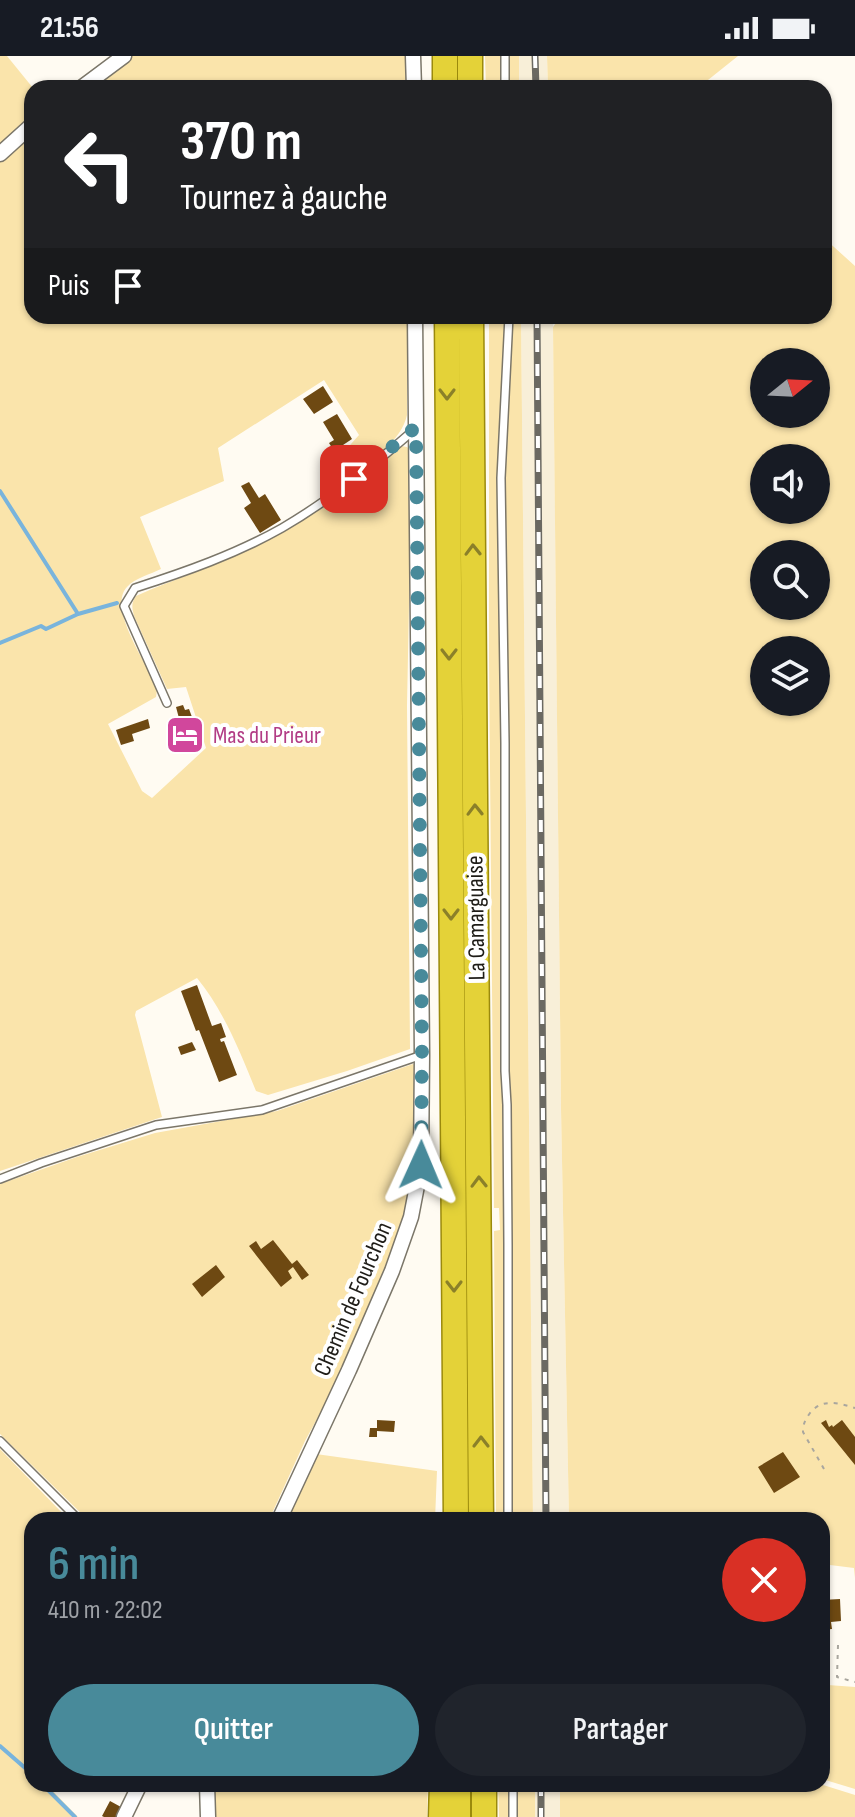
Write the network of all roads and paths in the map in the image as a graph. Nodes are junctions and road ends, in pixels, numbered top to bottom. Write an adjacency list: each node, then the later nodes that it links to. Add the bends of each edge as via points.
1 (124, 56): 6 (street)
2 (413, 56): 7 (street)
3 (445, 56): 8 (highway)
4 (470, 56): 9 (highway)
5 (505, 56): 10 (lane)
6 (92, 80)
7 (414, 80)
8 (445, 80)
9 (470, 80)
10 (505, 80)
11 (24, 132): 12 (street)
12 (0, 154)
13 (415, 324): 17 (street, Chemin de Fourchon)
14 (447, 324): 26 (highway, La Camarguaise, one-way to 26)
15 (471, 324): 27 (highway, La Camarguaise, one-way to 15)
16 (509, 324): 28 (lane, via 501,478)
17 (416, 427): 18 (lane, via 354,479 281,528 184,573 135,588 124,606); 19 (street, Chemin de Fourchon)
18 (167, 703)
19 (422, 1055): 20 (lane, via 262,1110 156,1125); 25 (street, Chemin de Fourchon, via 421,1165 411,1217 349,1370)
20 (0, 1179)
21 (855, 1408): 23 (path, via 832,1402 808,1415 803,1432)
22 (0, 1441): 24 (lane)
23 (824, 1469)
24 (71, 1512)
25 (283, 1512)
26 (454, 1512)
27 (481, 1512)
28 (508, 1512)
29 (838, 1645): 30 (path, via 837,1677)
30 (855, 1682)
31 (136, 1792): 37 (street)
32 (207, 1792): 38 (street)
33 (442, 1792): 39 (highway)
34 (458, 1792): 40 (highway)
35 (484, 1792): 41 (highway)
36 (513, 1792): 42 (lane)
37 (124, 1817)
38 (208, 1817)
39 (441, 1817)
40 (458, 1817)
41 (484, 1817)
42 (513, 1817)

